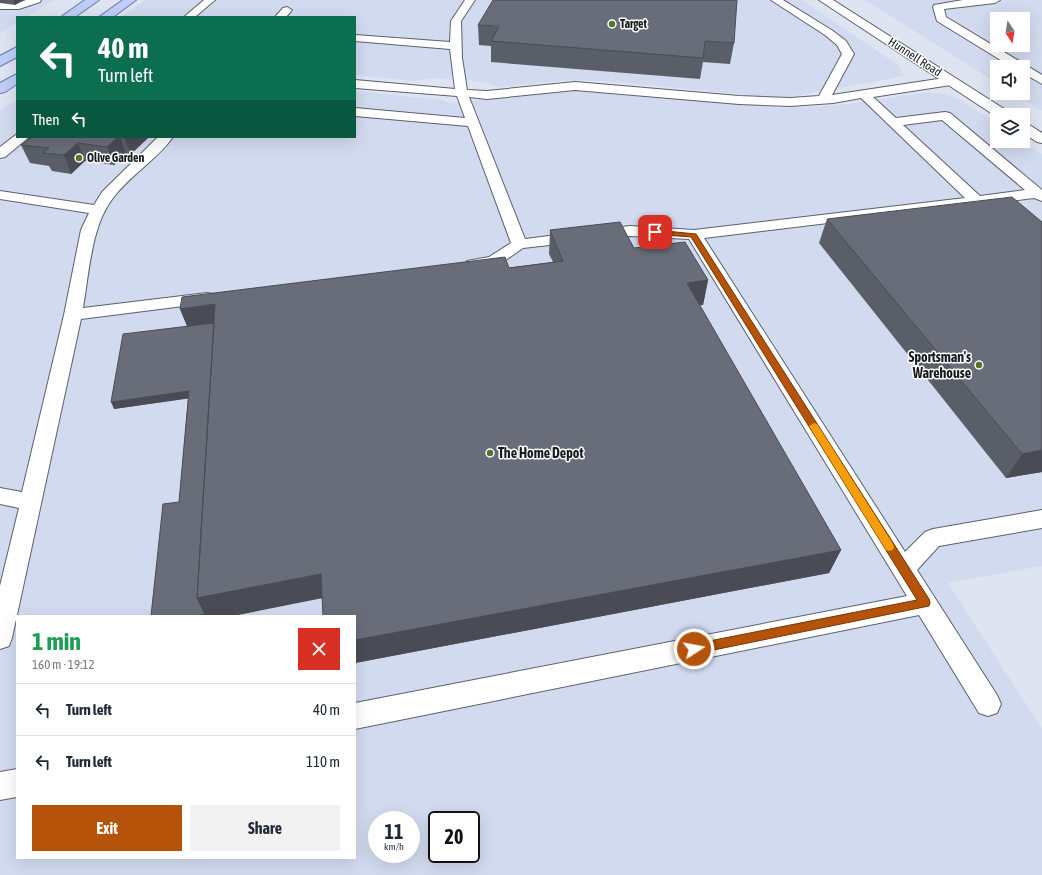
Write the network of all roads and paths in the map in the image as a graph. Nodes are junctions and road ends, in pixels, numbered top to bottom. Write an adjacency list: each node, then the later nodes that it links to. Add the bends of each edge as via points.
1 (36, 0): 9 (lane, via 19,6)
2 (93, 0): 10 (main road)
3 (130, 0): 11 (main road)
4 (210, 0): 12 (lane)
5 (470, 0): 14 (lane, via 456,21)
6 (776, 0): 26 (lane, via 829,33 842,43 848,54)
7 (825, 0): 21 (street, Hunnell Road)
8 (995, 0): 16 (lane, via 938,7 941,19)
9 (0, 6)
10 (69, 16)
11 (106, 16)
12 (189, 16)
13 (356, 38): 14 (lane)
14 (456, 46): 24 (lane)
15 (16, 52): 17 (main road)
16 (1009, 60)
17 (0, 62)
18 (1030, 73): 20 (lane)
19 (16, 79): 23 (main road)
20 (1042, 80)
21 (951, 81): 25 (lane); 27 (street, Hunnell Road)
22 (356, 84): 24 (lane)
23 (0, 89)
24 (462, 94): 26 (lane, via 575,86 739,100); 30 (lane)
25 (863, 94): 26 (lane); 29 (lane)
26 (823, 100)
27 (993, 108)
28 (356, 112): 30 (lane)
29 (893, 122): 37 (lane, via 945,116); 38 (lane)
30 (473, 123): 41 (lane)
31 (1030, 131): 34 (street)
32 (21, 138): 35 (lane)
33 (165, 138): 39 (lane, via 117,184)
34 (1042, 139)
35 (0, 154)
36 (0, 195): 39 (lane)
37 (1040, 195): 38 (lane)
38 (977, 201): 40 (lane)
39 (98, 210): 44 (lane, via 89,230)
40 (694, 235): 41 (lane, via 630,231); 48 (lane)
41 (519, 244): 42 (lane, via 494,262)
42 (458, 266)
43 (223, 296): 44 (lane)
44 (73, 315): 46 (lane)
45 (0, 496): 46 (lane)
46 (31, 502): 50 (lane)
47 (1042, 519): 48 (lane, via 933,538)
48 (904, 569): 49 (lane)
49 (925, 603): 51 (lane); 52 (lane)
50 (0, 638)
51 (988, 704)
52 (356, 716)
53 (16, 783): 54 (lane)
54 (0, 786)

